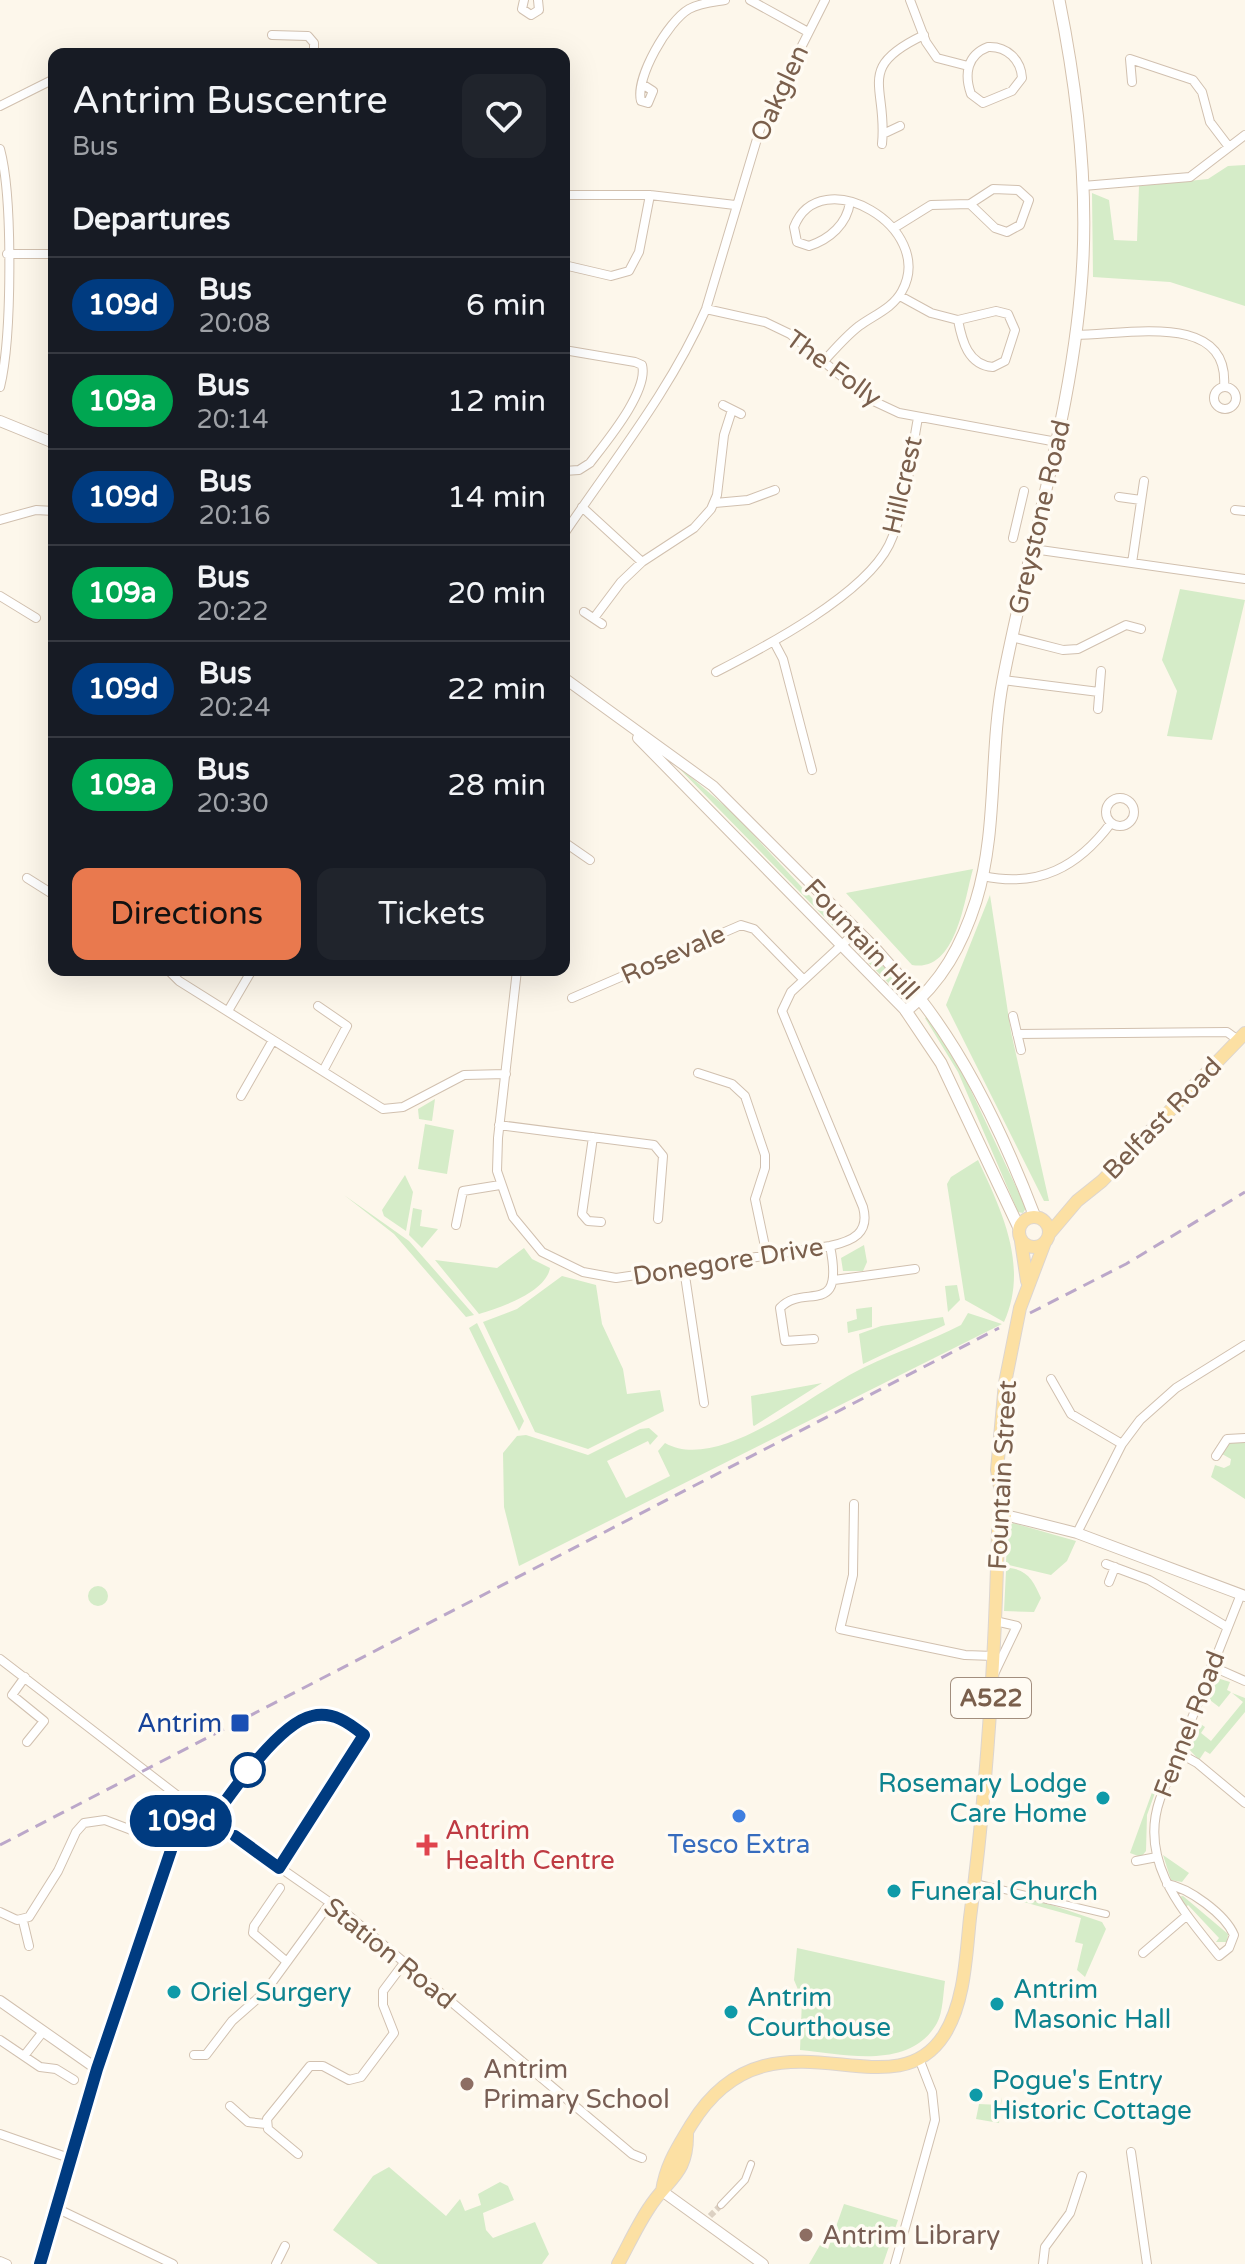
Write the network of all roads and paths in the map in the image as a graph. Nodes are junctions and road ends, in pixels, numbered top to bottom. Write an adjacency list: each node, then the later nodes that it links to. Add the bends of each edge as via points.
1 (524, 0): 7 (street, via 522,9 531,15)
2 (725, 0): 15 (street, via 682,14 656,48)
3 (750, 0): 8 (street, Oakglen)
4 (825, 0): 8 (street, Oakglen)
5 (910, 0): 10 (street)
6 (1059, 0): 21 (main road, Greystone Road)
7 (540, 1)
8 (808, 32): 27 (street, Oakglen, via 750,155)
9 (272, 35): 11 (street, via 308,36)
10 (924, 35): 12 (street, via 937,58); 17 (street, via 894,50 884,63 878,95 882,139)
11 (314, 48)
12 (968, 66): 12 (street, via 980,50 997,47 1018,62 1022,78 1000,98 980,102 969,89)
13 (48, 82): 16 (street)
14 (1132, 82): 19 (street, via 1130,59 1193,80 1210,122)
15 (642, 84)
16 (0, 106)
17 (900, 126)
18 (1245, 135): 19 (street)
19 (1229, 147): 21 (street, via 1185,179)
20 (0, 149): 24 (street)
21 (1083, 186): 35 (main road, Greystone Road)
22 (570, 195): 23 (street)
23 (650, 195): 27 (street); 31 (street, via 639,252 629,271 611,276)
24 (3, 199): 29 (street)
25 (850, 202): 25 (street, via 846,219 829,236 809,246 797,242 795,224 807,208 824,201); 28 (street)
26 (970, 204): 26 (street, via 995,228 1007,232 1020,225 1029,202 1021,192 1005,188 987,191); 28 (street, via 931,205)
27 (735, 205): 33 (street)
28 (894, 228): 32 (street, via 907,262)
29 (7, 254): 30 (street); 38 (street)
30 (48, 254)
31 (570, 266)
32 (900, 296): 34 (street); 37 (street, via 857,327)
33 (706, 309): 37 (street, The Folly, via 781,329); 52 (street, via 671,376)
34 (958, 320): 34 (street, via 996,311 1008,314 1014,338 1002,363 990,367 976,362 965,347)
35 (1076, 335): 39 (street, via 1187,334 1217,351); 44 (main road, Greystone Road)
36 (570, 352): 45 (street, via 635,362 644,372 636,395 590,463)
37 (824, 361): 41 (street, The Folly, via 869,399)
38 (0, 387)
39 (1224, 387)
40 (723, 405): 51 (street, via 736,412 721,450)
41 (918, 418): 44 (street, The Folly); 68 (street, Hillcrest, via 895,529 882,556 867,575)
42 (0, 421): 43 (street)
43 (48, 441)
44 (1057, 442): 55 (main road, Greystone Road)
45 (570, 471)
46 (1144, 481): 50 (street)
47 (763, 484): 51 (street, via 771,492)
48 (1024, 491): 54 (street)
49 (1119, 497): 50 (street)
50 (1141, 500): 61 (street)
51 (715, 503): 60 (street, via 694,528)
52 (582, 507): 57 (street); 60 (street)
53 (48, 511): 56 (street)
54 (1018, 514): 55 (street); 58 (street)
55 (1039, 517): 59 (main road, Greystone Road)
56 (0, 520)
57 (570, 525)
58 (1013, 538)
59 (1033, 549): 61 (street); 67 (main road, Greystone Road)
60 (642, 562): 64 (street, via 621,582 598,621)
61 (1132, 563): 62 (street)
62 (1245, 579)
63 (0, 596): 65 (street)
64 (584, 612)
65 (36, 618)
66 (1141, 629): 67 (street, via 1126,625 1078,649 1063,650)
67 (1012, 637): 71 (main road, Greystone Road)
68 (774, 642): 70 (street, Hillcrest); 76 (street)
69 (1101, 671): 73 (street)
70 (716, 672)
71 (1003, 680): 73 (street); 80 (main road, Greystone Road)
72 (570, 682): 75 (street, Fountain Hill)
73 (1099, 692): 74 (street)
74 (1098, 709)
75 (618, 718): 83 (street, Fountain Hill, via 713,786); 84 (street, Fountain Hill)
76 (812, 770)
77 (1111, 823): 80 (street, via 1085,855 1064,869 1020,877)
78 (570, 846): 79 (street)
79 (590, 860)
80 (983, 876): 90 (main road, Greystone Road, via 950,963)
81 (27, 878): 82 (street)
82 (48, 891)
83 (858, 930): 84 (street, Donegore Drive); 90 (street, Fountain Hill)
84 (842, 944): 88 (street, Donegore Drive); 93 (street, Fountain Hill)
85 (174, 976): 92 (street)
86 (248, 976): 92 (street)
87 (516, 976): 101 (street, Donegore Drive)
88 (804, 980): 89 (street, Rosevale, via 756,930 741,925); 113 (street, Donegore Drive, via 786,999 782,1015 865,1216 859,1236)
89 (572, 998)
90 (920, 999): 93 (main road, Greystone Road); 107 (main road, Fountain Hill, via 949,1035)
91 (318, 1006): 99 (street, via 347,1026)
92 (228, 1011): 97 (street)
93 (906, 1011): 111 (main road, Fountain Hill, via 941,1063)
94 (1013, 1016): 95 (street)
95 (1017, 1034): 96 (street, via 1227,1032); 98 (street)
96 (1242, 1037): 106 (main road, Belfast Road / A522)
97 (273, 1040): 99 (street); 102 (street)
98 (1021, 1050)
99 (323, 1071): 101 (street, via 389,1110 464,1075)
100 (698, 1073): 114 (street, via 735,1085 747,1103 765,1155 755,1199)
101 (506, 1074): 103 (street, Donegore Drive)
102 (241, 1096)
103 (499, 1125): 104 (street); 105 (street, Donegore Drive)
104 (593, 1137): 108 (street, via 658,1148 663,1162); 109 (street, via 582,1214 588,1221)
105 (500, 1185): 110 (street, via 462,1192); 115 (street, Donegore Drive, via 525,1235 567,1265 616,1278)
106 (1077, 1201): 107 (main road, Belfast Road / A522); 112 (main road, Belfast Road / A522)
107 (1037, 1217): 111 (main road, A522, via 1024,1220); 112 (main road, via 1048,1226)
108 (658, 1219)
109 (601, 1222)
110 (456, 1225)
111 (1020, 1234): 112 (main road, via 1033,1247); 118 (main road, Fountain Street / A522)
112 (1047, 1238): 118 (main road, Fountain Street / A522)
113 (830, 1246): 114 (street, Donegore Drive); 117 (street)
114 (767, 1256): 115 (street, Donegore Drive)
115 (684, 1269): 122 (street)
116 (915, 1269): 117 (street)
117 (834, 1280): 119 (street, via 822,1293 780,1308 785,1341)
118 (1028, 1285): 127 (main road, Fountain Street / A522, via 1008,1362 998,1444)
119 (814, 1339)
120 (1245, 1345): 124 (street, via 1159,1401)
121 (1051, 1379): 124 (street, via 1071,1414)
122 (704, 1403)
123 (1245, 1438): 125 (street, via 1227,1439)
124 (1122, 1444): 128 (street)
125 (1216, 1456)
126 (854, 1504): 133 (street, via 853,1575 840,1629 965,1655)
127 (1005, 1515): 128 (street); 131 (main road, Fountain Street / A522, via 998,1531)
128 (1077, 1533): 130 (street)
129 (1109, 1582): 132 (street, via 1110,1566 1149,1580)
130 (1243, 1595): 132 (street, Fennel Road)
131 (995, 1621): 133 (main road, Fountain Street / A522); 137 (street, Fountain Street, via 1017,1626)
132 (1227, 1627): 135 (street, Fennel Road)
133 (994, 1656): 137 (main road, Fountain Street / A522)
134 (0, 1659): 136 (street, Station Road)
135 (1211, 1666): 138 (street); 140 (street, Fennel Road)
136 (25, 1677): 139 (street, via 12,1695 44,1721); 141 (street, Station Road)
137 (992, 1679): 146 (main road, Fountain Street / A522)
138 (1245, 1681)
139 (27, 1742)
140 (1179, 1753): 142 (street); 144 (street, Fennel Road, via 1154,1816)
141 (187, 1803): 143 (street); 149 (street, Station Road)
142 (1245, 1803)
143 (171, 1845): 153 (street, via 105,1820 84,1823); 164 (street)
144 (1157, 1857): 145 (street); 147 (street, Fennel Road)
145 (1136, 1861)
146 (975, 1883): 151 (street); 163 (main road, A522, via 955,2014 945,2035)
147 (1167, 1884): 152 (street, Fennel Road); 152 (street, Fennel Road, via 1188,1891 1232,1930 1234,1941 1219,1956)
148 (280, 1888): 156 (street, via 253,1933)
149 (330, 1903): 156 (street); 157 (street, Station Road)
150 (0, 1912): 153 (street)
151 (1106, 1914)
152 (1185, 1917): 155 (street)
153 (23, 1921): 154 (street)
154 (29, 1946)
155 (1143, 1953)
156 (287, 1962): 161 (street, via 206,2055)
157 (404, 1963): 167 (street, via 383,1991 394,2033 361,2077 349,2080 323,2066 310,2066); 171 (street, Station Road)
158 (0, 2001): 159 (street)
159 (42, 2033): 162 (street); 164 (street)
160 (0, 2040): 162 (street)
161 (194, 2055)
162 (24, 2056): 165 (street)
163 (920, 2061): 175 (main road, via 891,2068 813,2061 740,2073 710,2097 670,2160); 186 (street, via 935,2120)
164 (97, 2069): 172 (street)
165 (74, 2080)
166 (230, 2106): 167 (street, via 248,2122)
167 (266, 2124): 170 (street)
168 (0, 2134): 172 (street)
169 (1131, 2152): 188 (street)
170 (298, 2154)
171 (642, 2158)
172 (72, 2159): 177 (street)
173 (751, 2164): 176 (street, via 745,2180)
174 (1082, 2176): 187 (street, via 1070,2213 1045,2247)
175 (662, 2191): 184 (main road); 185 (street, via 708,2218)
176 (721, 2205)
177 (56, 2208): 181 (street); 182 (street)
178 (285, 2246): 183 (street)
179 (0, 2261): 180 (street)
180 (7, 2264)
181 (40, 2264)
182 (173, 2264)
183 (276, 2264)
184 (618, 2264)
185 (763, 2264)
186 (895, 2264)
187 (1043, 2264)
188 (1147, 2264)

